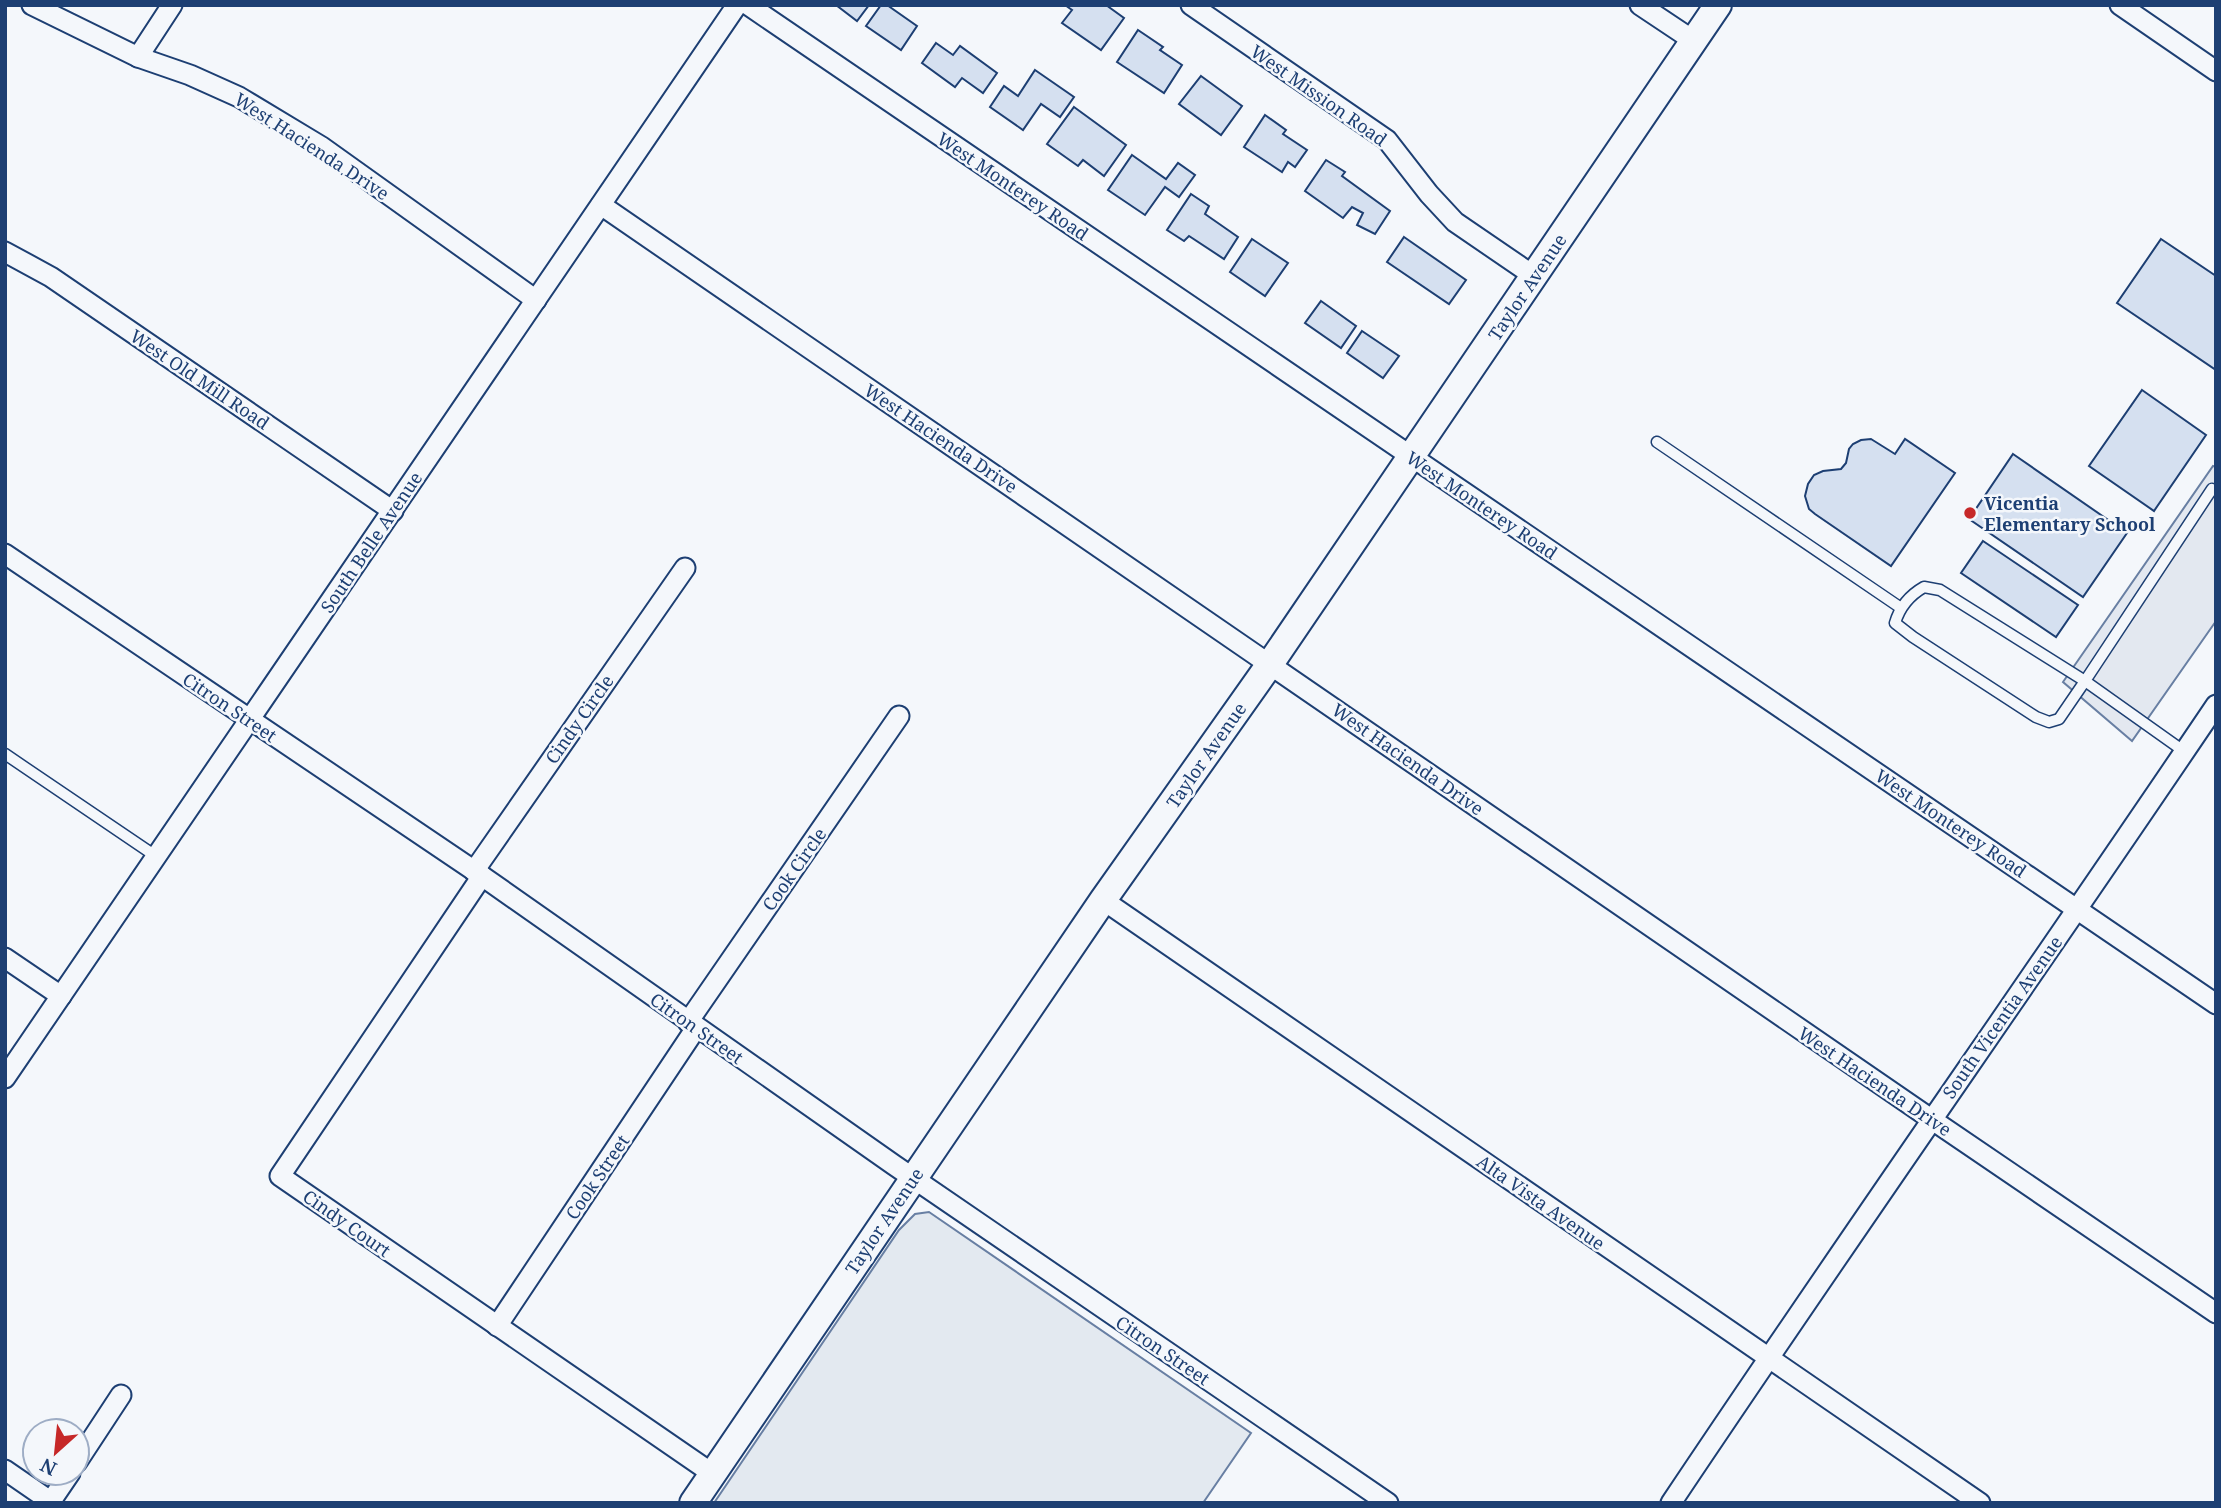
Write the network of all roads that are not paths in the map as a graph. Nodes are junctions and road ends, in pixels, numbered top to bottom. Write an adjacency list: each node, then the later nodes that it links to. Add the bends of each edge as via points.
1 (32, 5): 10 (street, West Hacienda Drive)
2 (172, 5): 10 (street)
3 (737, 5): 12 (street, South Belle Avenue)
4 (748, 5): 17 (street, West Monterey Road)
5 (1191, 5): 14 (street, West Mission Road, via 1387,141 1455,222)
6 (1640, 5): 9 (street)
7 (1718, 5): 9 (street, Taylor Avenue)
8 (2120, 5): 11 (street)
9 (1694, 41): 14 (street, Taylor Avenue)
10 (138, 57): 15 (street, West Hacienda Drive, via 239,97 322,147)
11 (2216, 71)
12 (601, 205): 15 (street, South Belle Avenue); 23 (street, West Hacienda Drive)
13 (5, 252): 19 (street, West Old Mill Road, via 51,277)
14 (1534, 276): 17 (street, Taylor Avenue)
15 (536, 300): 19 (street, South Belle Avenue)
16 (1657, 442): 22 (lane)
17 (1411, 457): 23 (street, Taylor Avenue); 33 (street, West Monterey Road)
18 (2216, 491): 24 (lane, via 2212,489)
19 (393, 510): 27 (street, South Belle Avenue)
20 (5, 554): 27 (street, Citron Street)
21 (685, 568): 31 (street, Cindy Circle)
22 (1901, 608): 24 (lane, via 1911,594 1924,587 1941,590); 24 (lane, via 1895,623 2036,717 2049,722 2059,719)
23 (1270, 664): 32 (street, Taylor Avenue); 39 (street, West Hacienda Drive)
24 (2085, 681): 28 (lane)
25 (2216, 705): 28 (street, South Vicentia Avenue)
26 (900, 716): 37 (street, Cook Circle)
27 (249, 720): 30 (street, South Belle Avenue); 31 (street, Citron Street)
28 (2185, 751): 33 (street, South Vicentia Avenue)
29 (5, 754): 30 (lane)
30 (156, 857): 35 (street, South Belle Avenue)
31 (478, 874): 37 (street, Citron Street); 42 (street, Cindy Court, via 280,1176)
32 (1103, 900): 40 (street, Taylor Avenue); 43 (street, Alta Vista Avenue)
33 (2078, 909): 36 (street, West Monterey Road); 39 (street, South Vicentia Avenue)
34 (5, 958): 35 (street)
35 (61, 996): 38 (street, South Belle Avenue)
36 (2216, 1004)
37 (692, 1025): 40 (street, Citron Street); 42 (street, Cook Street)
38 (5, 1078)
39 (1931, 1119): 41 (street, West Hacienda Drive); 43 (street, South Vicentia Avenue)
40 (913, 1179): 47 (street, Taylor Avenue); 51 (street, Citron Street)
41 (2216, 1313)
42 (497, 1326): 47 (street, Cindy Court)
43 (1768, 1358): 52 (street, South Vicentia Avenue); 53 (street, Alta Vista Avenue)
44 (121, 1395): 45 (street)
45 (91, 1441)
46 (5, 1470): 49 (street)
47 (713, 1474): 50 (street, Taylor Avenue)
48 (61, 1487): 49 (street)
49 (52, 1502)
50 (693, 1503)
51 (1388, 1503)
52 (1671, 1503)
53 (1980, 1503)

